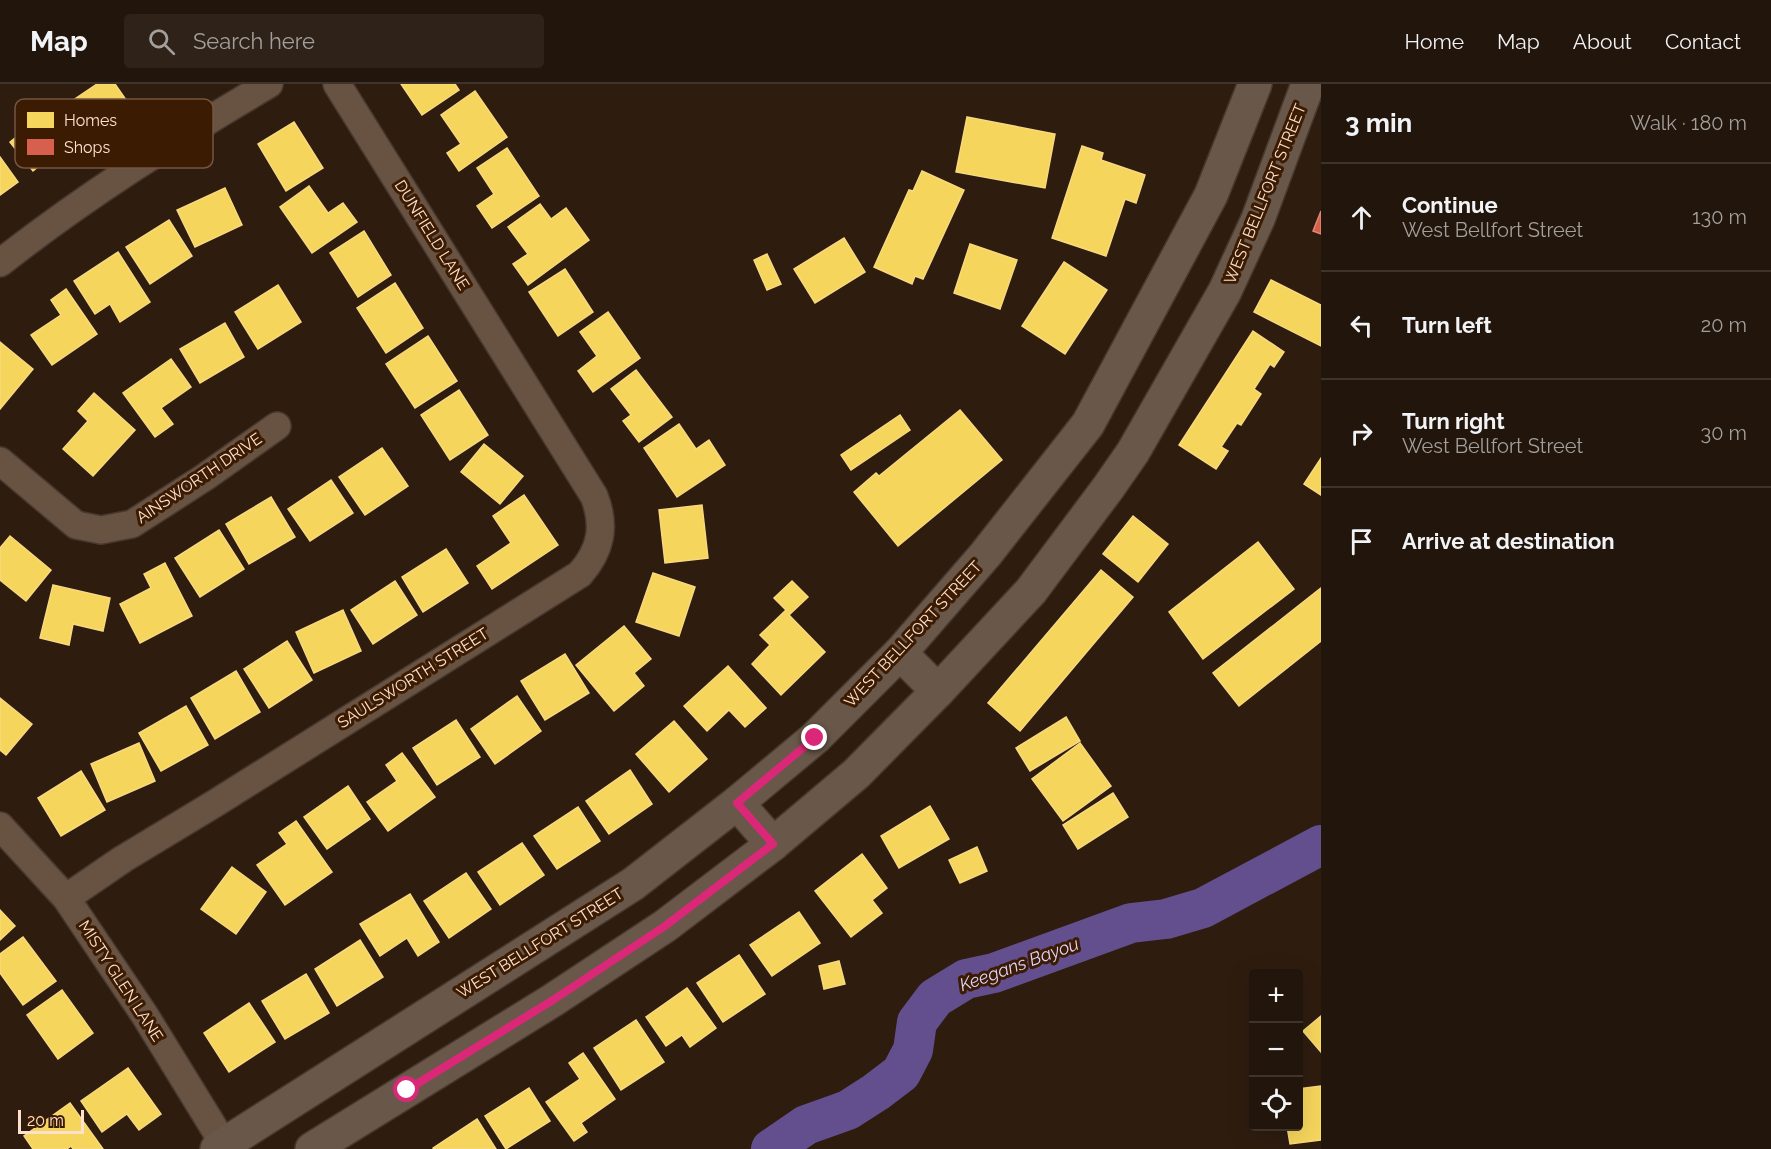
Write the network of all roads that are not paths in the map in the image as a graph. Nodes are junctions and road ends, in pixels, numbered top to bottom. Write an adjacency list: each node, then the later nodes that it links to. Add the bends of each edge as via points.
1 (269, 84): 5 (street)
2 (337, 84): 8 (street, DUNFIELD LANE)
3 (1255, 84): 11 (main road, WEST BELLFORT STREET, via 1211,195 1088,424 986,555)
4 (1308, 84): 12 (main road, WEST BELLFORT STREET, via 1258,219 1225,291 1132,452 1031,591)
5 (213, 117)
6 (133, 168): 7 (street)
7 (0, 263)
8 (525, 387): 16 (street, SAULSWORTH STREET, via 599,509 601,537 585,569)
9 (277, 426): 10 (street, AINSWORTH DRIVE, via 132,524 101,530 76,525)
10 (0, 461)
11 (900, 653): 12 (main road); 13 (main road, WEST BELLFORT STREET, via 815,738)
12 (938, 690): 15 (main road, WEST BELLFORT STREET, via 856,774)
13 (737, 803): 15 (main road); 17 (main road, WEST BELLFORT STREET, via 633,884)
14 (0, 826): 16 (street, MISTY GLEN LANE)
15 (773, 844): 18 (main road, WEST BELLFORT STREET, via 665,926)
16 (66, 898): 17 (street, MISTY GLEN LANE, via 144,1014)
17 (222, 1148)
18 (312, 1149)

